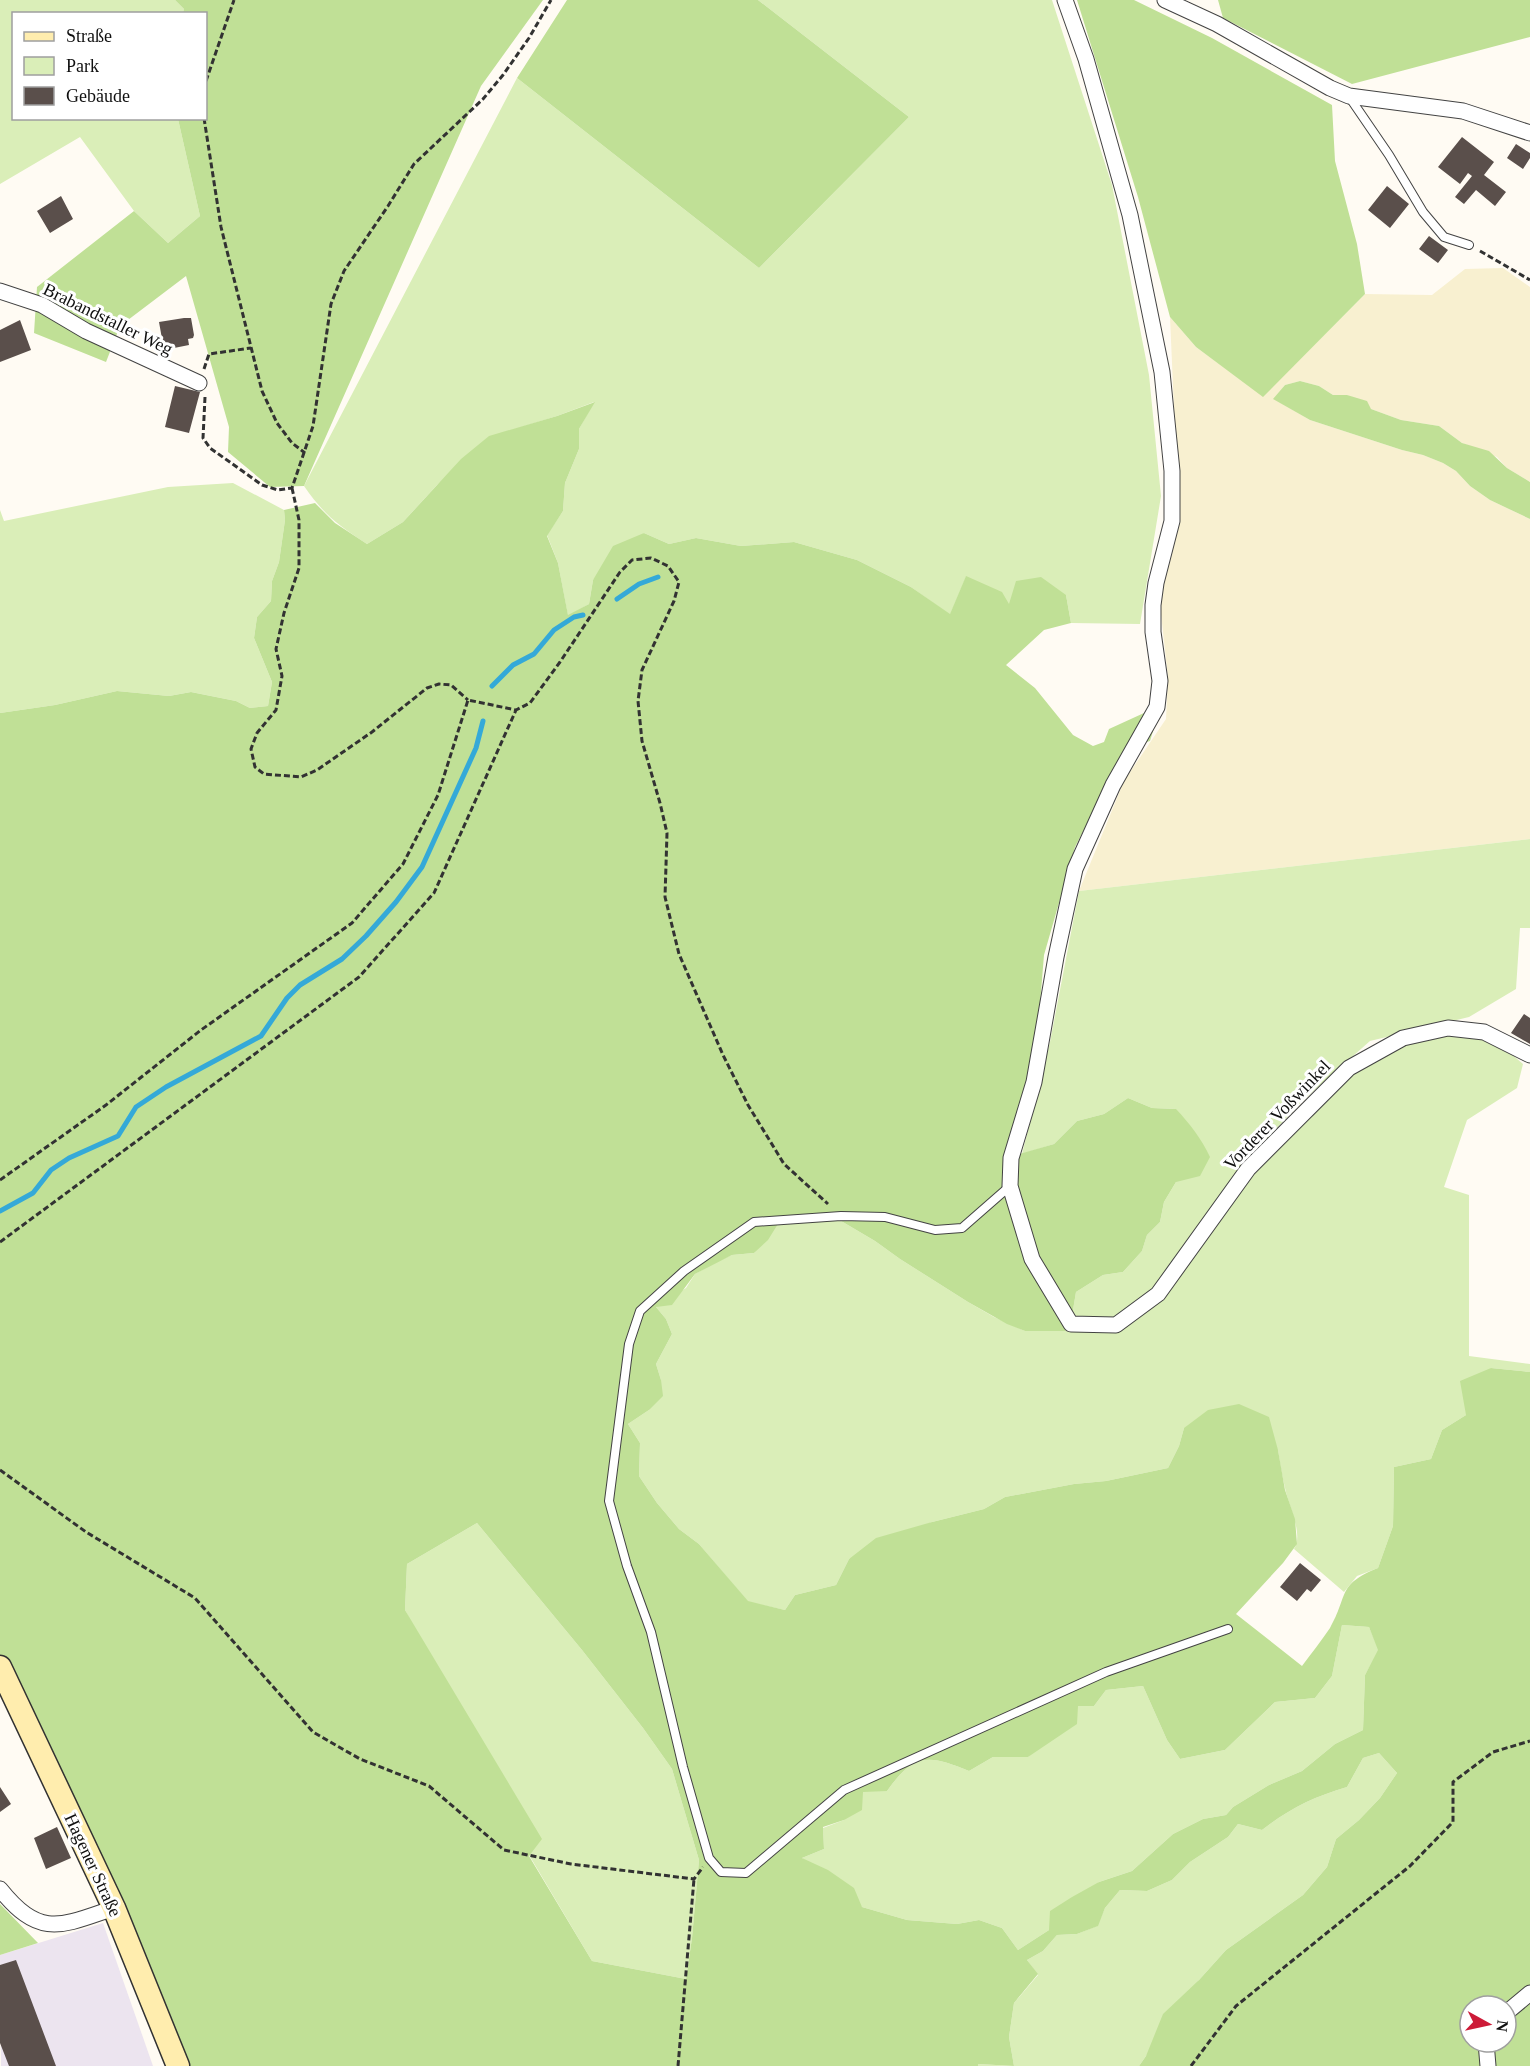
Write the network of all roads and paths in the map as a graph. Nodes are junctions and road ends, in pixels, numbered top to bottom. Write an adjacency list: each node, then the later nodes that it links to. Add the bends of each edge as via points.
1 (234, 0): 5 (path)
2 (551, 0): 14 (path, via 529,38 489,91 414,164 344,271 331,304 321,384)
3 (1065, 0): 20 (street, via 1117,165 1144,276 1162,372 1172,471 1172,521 1153,605 1160,681 1156,707 1113,785 1076,869 1034,1082 1011,1158)
4 (1165, 0): 6 (street)
5 (207, 78)
6 (1348, 96): 8 (street, via 1463,111); 9 (lane, via 1423,212 1444,237)
7 (204, 120): 12 (path, via 220,226)
8 (1530, 133)
9 (1469, 245): 10 (path)
10 (1530, 280)
11 (0, 291): 13 (street, Brabandstaller Weg, via 42,305 86,331)
12 (251, 348): 13 (path, via 209,354); 14 (path, via 262,391 277,423)
13 (199, 383): 15 (path, via 204,396 203,438 210,448 262,485 278,490)
14 (305, 453): 15 (path)
15 (292, 488): 16 (path, via 299,520 299,568 276,649 282,676 276,710 257,734 252,749 255,767 264,774 301,777 317,770 427,688 439,684 451,685)
16 (468, 700): 17 (path); 19 (path, via 438,795 403,864 352,923)
17 (516, 710): 21 (path, via 530,703 632,560 651,558 668,566 679,582 642,670 638,701 642,741 667,833 665,897 679,954 748,1105 784,1164); 22 (path, via 434,893 359,977)
18 (1530, 1055): 20 (street, Vorderer Voßwinkel, via 1484,1032 1448,1028 1403,1038 1349,1068 1248,1169 1158,1294 1116,1325 1071,1324 1032,1259)
19 (0, 1180)
20 (1011, 1186): 21 (lane, via 963,1228 935,1230 885,1217)
21 (841, 1216): 27 (lane, via 754,1222 684,1271 640,1311 629,1344 609,1501 651,1632)
22 (0, 1242)
23 (0, 1470): 28 (path, via 86,1532 195,1598 313,1731 360,1759 429,1786 504,1850 571,1864)
24 (1228, 1629): 27 (lane, via 1106,1672 844,1790 746,1873 721,1872)
25 (0, 1667): 30 (main road, Hagener Straße)
26 (1530, 1741): 35 (path, via 1493,1752 1453,1782 1453,1822 1410,1866 1236,2006)
27 (709, 1858): 28 (path)
28 (694, 1879): 34 (path)
29 (0, 1889): 30 (street, via 31,1920 53,1925 68,1924)
30 (114, 1908): 33 (main road, Hagener Straße)
31 (1530, 1993): 32 (street)
32 (1518, 2003)
33 (178, 2066)
34 (678, 2066)
35 (1191, 2066)

